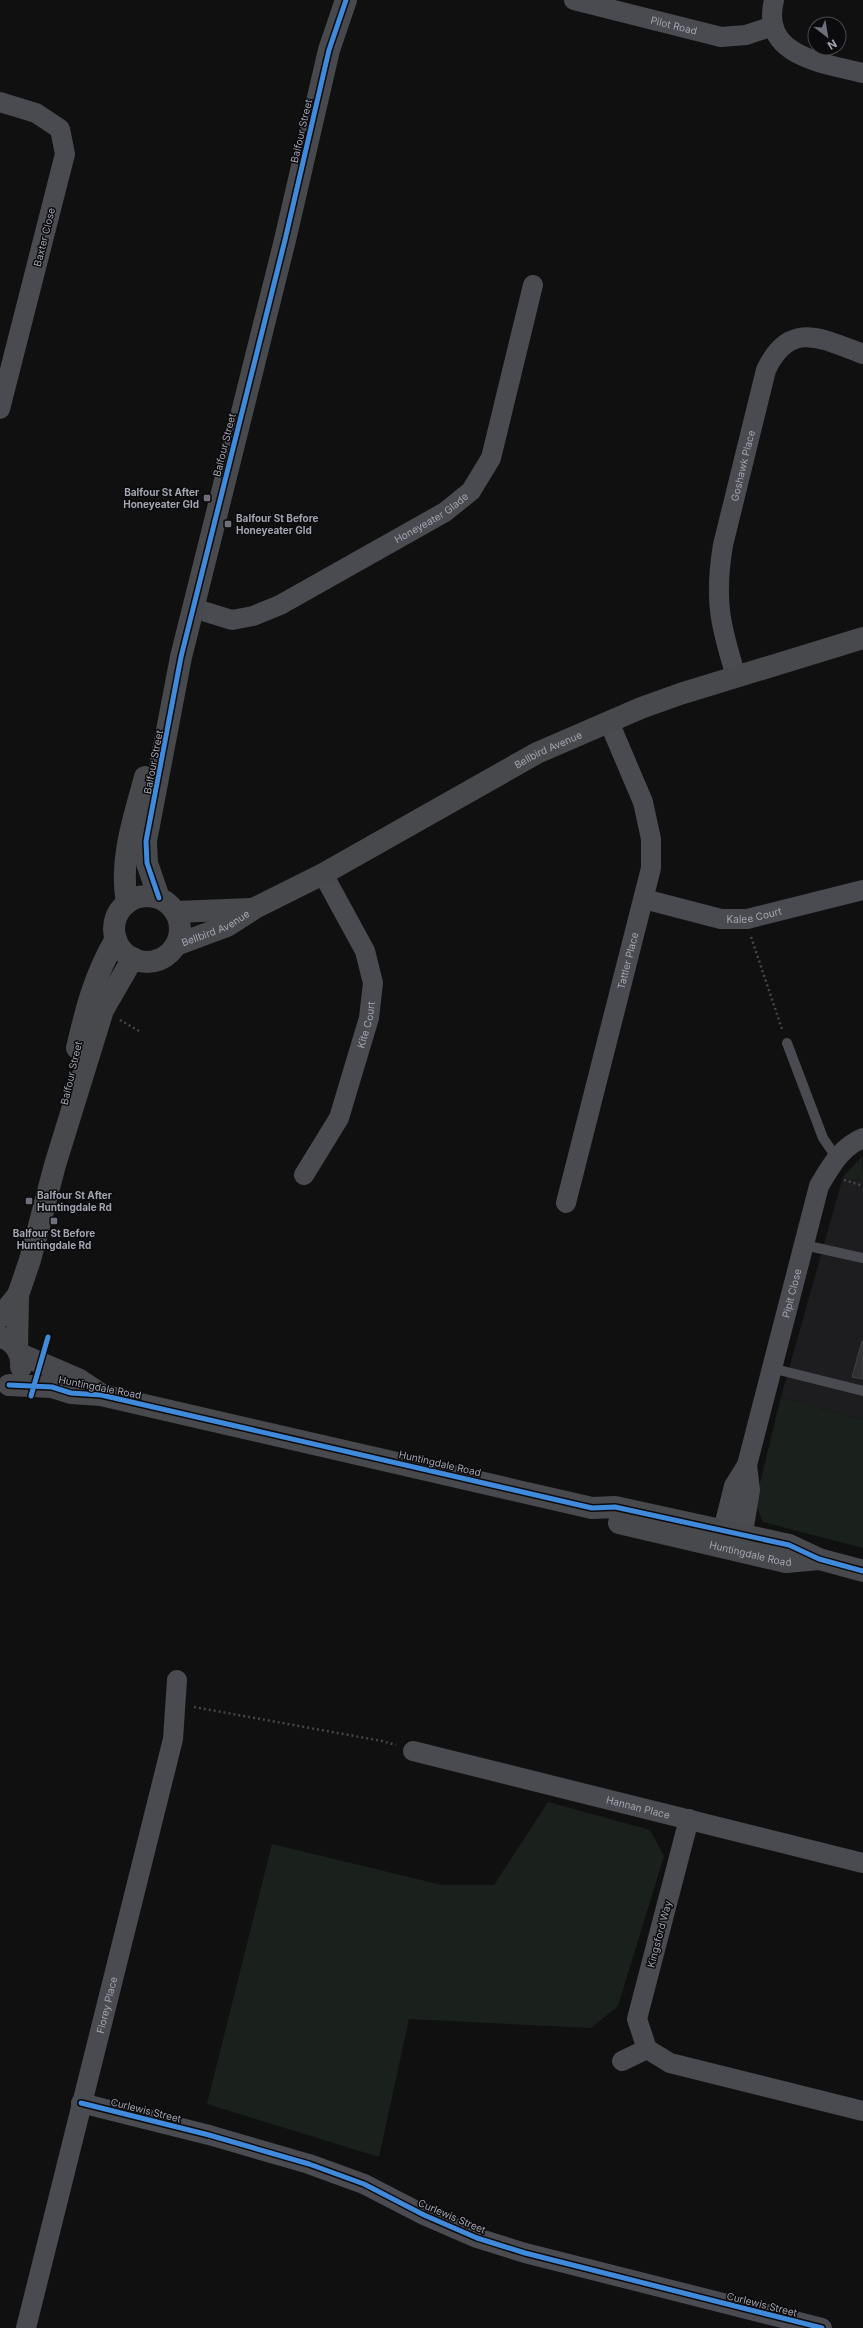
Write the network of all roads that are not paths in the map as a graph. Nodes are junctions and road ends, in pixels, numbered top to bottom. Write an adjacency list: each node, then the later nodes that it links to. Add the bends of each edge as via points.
1 (330, 0): 6 (street, Balfour Street)
2 (346, 0): 6 (street, Balfour Street)
3 (574, 0): 5 (street, Pilot Road, via 721,37 746,35)
4 (774, 0): 5 (street, via 771,12)
5 (773, 26): 7 (street, via 779,38 797,54)
6 (328, 50): 12 (street, Balfour Street, via 285,240)
7 (863, 73)
8 (0, 102): 11 (street, Baxter Close, via 36,113 60,130 65,154)
9 (533, 285): 12 (street, Honeyeater Glade, via 491,458 471,491 445,512 280,606 253,616 232,620)
10 (863, 354): 15 (street, Goshawk Place, via 824,338 804,337 788,341 774,353 766,370 719,570 719,614)
11 (0, 410)
12 (193, 608): 14 (street, Balfour Street)
13 (863, 638): 15 (street, Bellbird Avenue)
14 (182, 657): 19 (street, Balfour Street, via 146,841 147,863); 21 (street, Balfour Street, via 159,717 126,850 124,889)
15 (736, 676): 16 (street, Bellbird Avenue, via 680,694)
16 (609, 722): 17 (street, Bellbird Avenue, via 505,770); 20 (street, Tattler Place, via 643,802 651,839 651,868)
17 (323, 874): 22 (street, Bellbird Avenue); 31 (street, Kite Court, via 365,951 373,983 369,1018 339,1118)
18 (863, 890): 20 (street, Kalee Court, via 747,919 722,919)
19 (159, 898): 21 (street, via 137,897); 23 (street)
20 (644, 899): 32 (street, Tattler Place)
21 (127, 903): 24 (street, via 115,919)
22 (255, 908): 23 (street, Bellbird Avenue); 25 (street, Bellbird Avenue, via 227,926)
23 (176, 912): 25 (street, via 180,929)
24 (116, 939): 26 (street, via 126,954); 30 (street, Balfour Street, via 103,961 88,1003 64,1100)
25 (176, 945): 26 (street, via 161,958 142,961)
26 (133, 958): 30 (street, Balfour Street, via 103,1010)
27 (787, 1043): 29 (lane, via 823,1138)
28 (863, 1138): 29 (street, Pipit Close, via 855,1141)
29 (836, 1157): 33 (street, Pipit Close, via 819,1186)
30 (55, 1165): 35 (street, Balfour Street)
31 (304, 1175)
32 (566, 1203)
33 (804, 1245): 34 (lane); 39 (street, Pipit Close)
34 (863, 1258)
35 (18, 1295): 36 (street, Balfour Street); 38 (street, Balfour Street)
36 (0, 1318)
37 (0, 1337): 38 (street, Huntingdale Road, via 11,1342)
38 (19, 1352): 40 (street, Balfour Street, via 21,1361 18,1375); 42 (street, Huntingdale Road, via 78,1379)
39 (771, 1368): 41 (lane); 43 (street, Pipit Close)
40 (3, 1390): 42 (street, Huntingdale Road, via 52,1387 71,1393)
41 (863, 1390)
42 (101, 1395): 44 (street, Huntingdale Road, via 592,1508 615,1507)
43 (747, 1465): 44 (street, Pipit Close, via 734,1486); 45 (street, Pipit Close, via 750,1490)
44 (721, 1538): 45 (street, Huntingdale Road)
45 (742, 1543): 46 (street, Huntingdale Road, via 789,1545 819,1559)
46 (863, 1571)
47 (177, 1680): 53 (street, Florey Place, via 173,1739)
48 (413, 1751): 49 (street, Hannan Place)
49 (689, 1819): 50 (street, Hannan Place); 51 (street, Kingsford Way, via 637,2019)
50 (863, 1863)
51 (647, 2049): 52 (street); 54 (street, via 670,2063)
52 (622, 2061)
53 (82, 2103): 55 (street, Florey Place); 56 (street, Curlewis Street, via 209,2135 309,2164 364,2184 424,2215 477,2238 525,2253)
54 (863, 2111)
55 (26, 2328)
56 (822, 2328)

